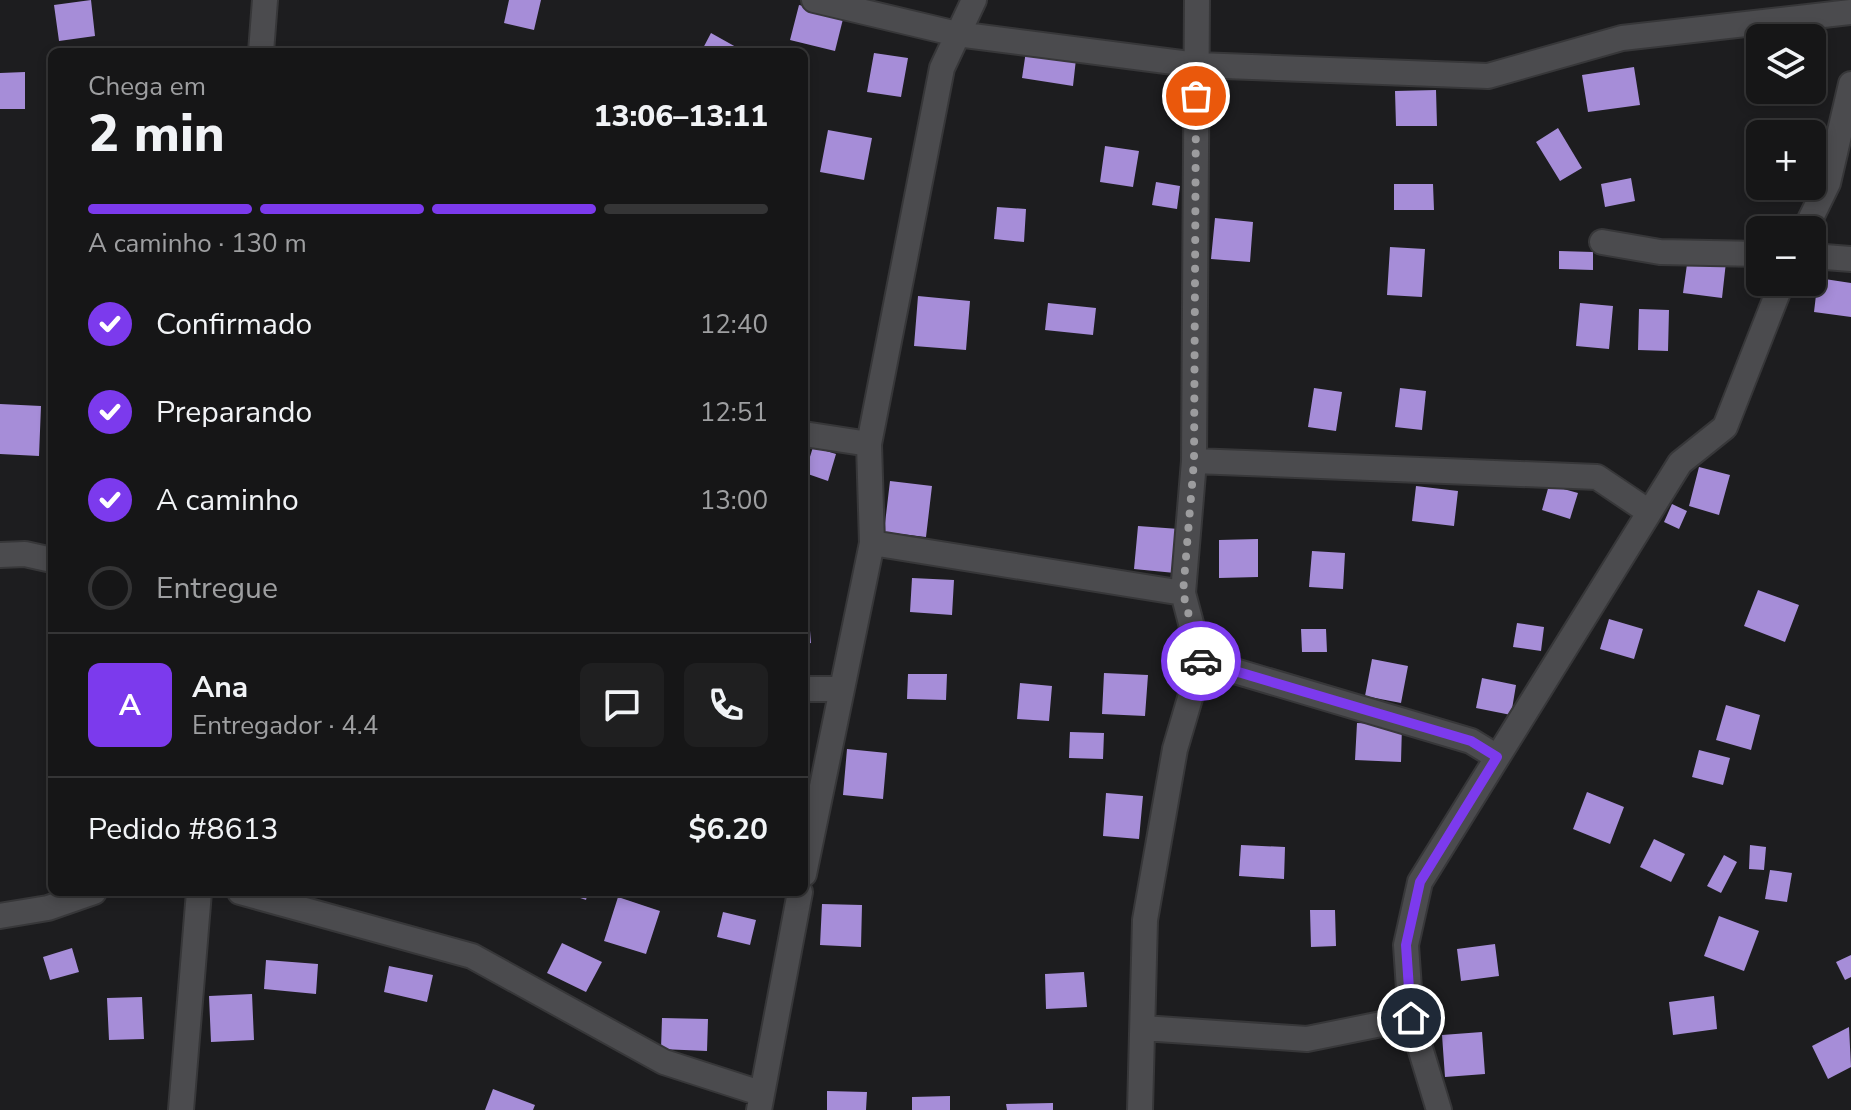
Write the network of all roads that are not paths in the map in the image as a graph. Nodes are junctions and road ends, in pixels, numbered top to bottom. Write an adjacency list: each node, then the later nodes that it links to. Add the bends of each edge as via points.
1 (265, 0): 7 (street)
2 (814, 0): 6 (street)
3 (974, 0): 6 (street)
4 (1197, 0): 8 (street)
5 (1851, 12): 8 (street, via 1622,38 1488,76)
6 (957, 34): 8 (street); 17 (street, via 942,68)
7 (261, 48)
8 (1197, 65): 18 (street)
9 (1851, 84): 10 (street, via 1828,183)
10 (1812, 216)
11 (1602, 242): 12 (street, via 1660,252)
12 (1746, 254)
13 (1826, 257): 14 (street)
14 (1851, 259)
15 (1776, 296): 19 (street, via 1725,427 1680,463)
16 (808, 435): 17 (street)
17 (869, 444): 20 (street)
18 (1194, 461): 19 (street, via 1597,477); 23 (street)
19 (1649, 512): 27 (street)
20 (872, 543): 23 (street); 26 (street)
21 (0, 555): 22 (street)
22 (48, 559)
23 (1183, 593): 24 (street)
24 (1201, 661): 27 (street, via 1471,741); 35 (street, via 1175,749 1145,920)
25 (808, 689): 26 (street)
26 (841, 689): 28 (street)
27 (1497, 757): 34 (street, via 1420,882 1406,945)
28 (808, 854)
29 (82, 896): 33 (street)
30 (199, 896): 37 (street)
31 (254, 896): 36 (street, via 472,956 664,1062)
32 (799, 896): 36 (street)
33 (0, 916)
34 (1411, 1018): 35 (street, via 1307,1039); 39 (street)
35 (1143, 1028): 38 (street)
36 (760, 1102)
37 (181, 1110)
38 (1140, 1110)
39 (1439, 1110)

